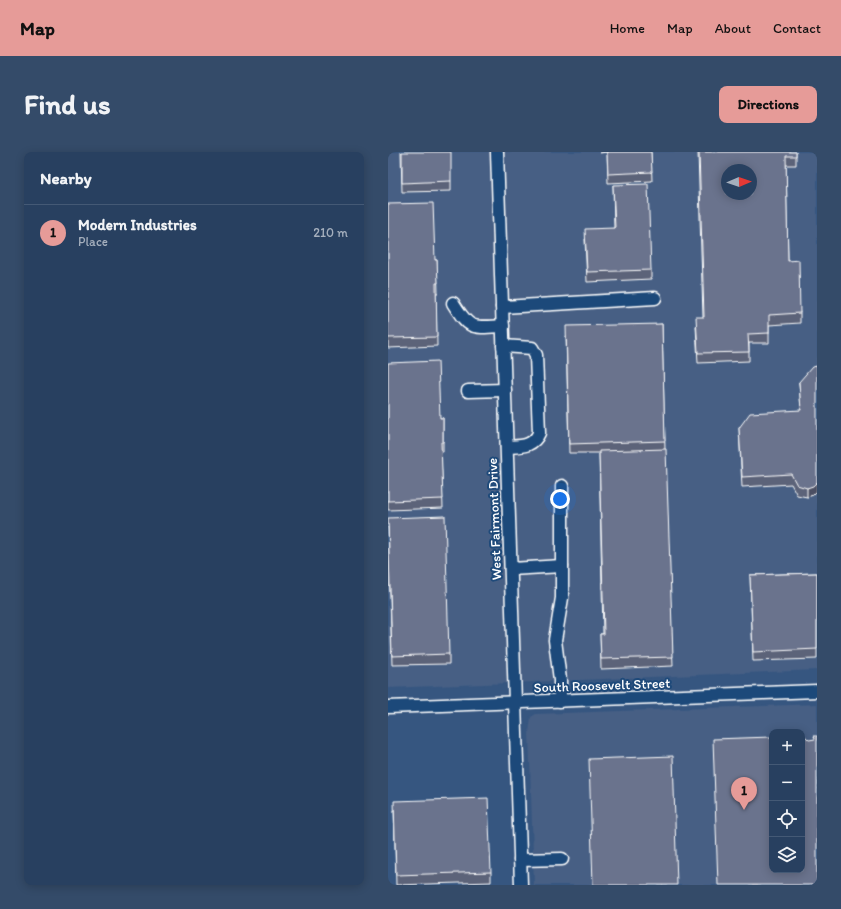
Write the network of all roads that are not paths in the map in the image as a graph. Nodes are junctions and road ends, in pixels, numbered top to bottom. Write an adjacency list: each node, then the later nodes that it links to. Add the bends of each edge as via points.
1 (497, 152): 4 (street, West Fairmont Drive)
2 (655, 298): 4 (street)
3 (453, 303): 5 (street, via 466,322 477,328)
4 (502, 307): 5 (street, West Fairmont Drive)
5 (502, 326): 6 (street, West Fairmont Drive)
6 (503, 346): 7 (street, West Fairmont Drive); 9 (street, via 532,348 536,355 539,433 536,441 529,445)
7 (505, 390): 8 (street); 9 (street, West Fairmont Drive)
8 (468, 391)
9 (507, 447): 12 (street, West Fairmont Drive)
10 (562, 486): 11 (street)
11 (562, 566): 12 (street); 14 (street, via 562,598 555,640)
12 (511, 569): 15 (street, West Fairmont Drive)
13 (817, 691): 14 (street, South Roosevelt Street)
14 (560, 701): 15 (street, South Roosevelt Street)
15 (515, 703): 16 (street, South Roosevelt Street); 18 (street, West Fairmont Drive)
16 (388, 707)
17 (562, 859): 18 (street)
18 (520, 860): 19 (street, West Fairmont Drive)
19 (521, 885)

